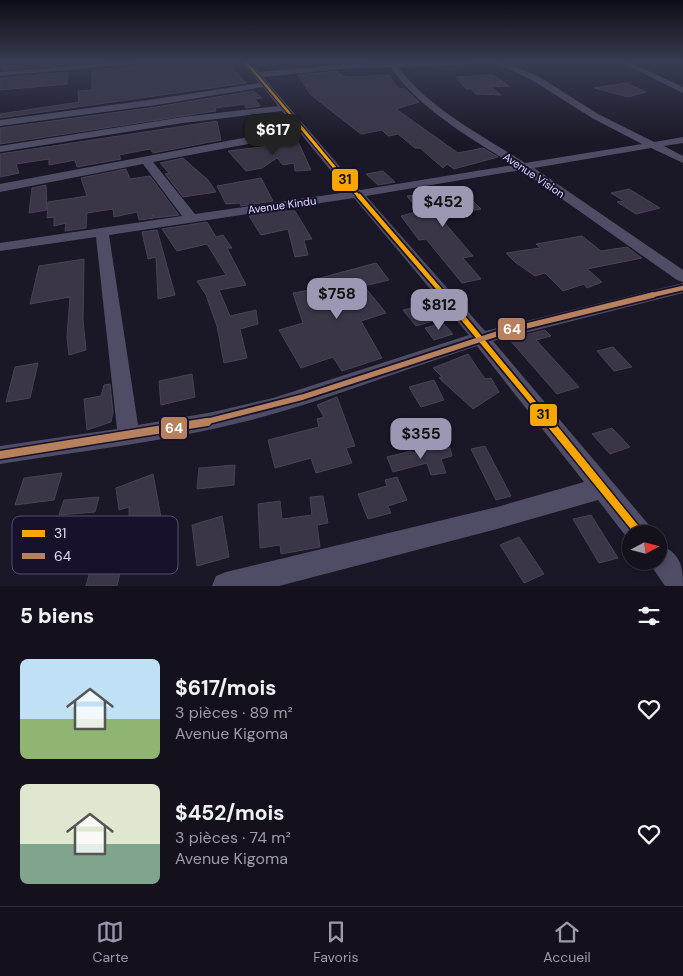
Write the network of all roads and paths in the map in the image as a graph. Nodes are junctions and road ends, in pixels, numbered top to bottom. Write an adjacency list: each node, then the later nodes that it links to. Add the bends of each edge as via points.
1 (214, 89): 6 (street, via 156,102)
2 (270, 89): 5 (street)
3 (413, 89): 13 (street, Avenue Vision, via 444,116)
4 (553, 89): 9 (street, via 595,116)
5 (285, 108): 7 (street); 10 (street, via 183,120)
6 (0, 123)
7 (303, 130): 11 (street); 15 (street)
8 (683, 140): 9 (street, Avenue Kindu)
9 (654, 145): 12 (street); 13 (street, Avenue Kindu)
10 (0, 149)
11 (146, 160): 14 (street); 16 (street)
12 (683, 160)
13 (523, 167): 15 (street, Avenue Kindu); 19 (street, Avenue Vision)
14 (0, 188)
15 (357, 194): 16 (street, Avenue Kindu); 21 (street)
16 (191, 218): 17 (street, Avenue Kindu)
17 (102, 232): 18 (street, Avenue Kindu); 22 (street)
18 (0, 247)
19 (683, 277)
20 (683, 288): 21 (street)
21 (481, 338): 22 (street, via 275,405 197,424); 24 (street)
22 (128, 434): 23 (street)
23 (0, 455)
24 (602, 488): 25 (street); 27 (street, via 497,518)
25 (633, 525)
26 (668, 568): 28 (street)
27 (226, 586)
28 (682, 586)

